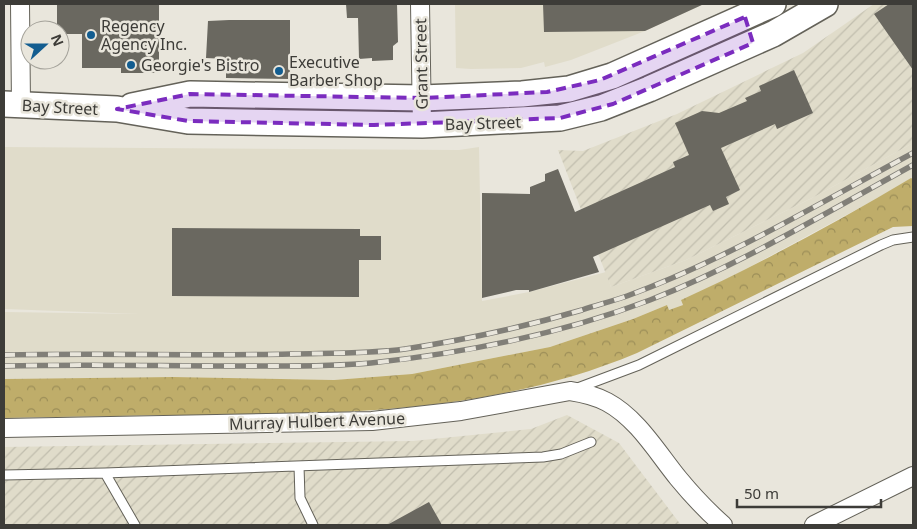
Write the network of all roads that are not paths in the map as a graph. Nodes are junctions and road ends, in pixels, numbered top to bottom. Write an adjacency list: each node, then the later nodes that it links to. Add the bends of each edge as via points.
1 (20, 4): 8 (street)
2 (420, 4): 7 (street, Grant Street)
3 (773, 4): 5 (main road, Bay Street)
4 (825, 4): 6 (main road, Bay Street)
5 (744, 10): 6 (street); 7 (main road, Bay Street, via 649,60 581,86 536,93)
6 (753, 43): 10 (main road, Bay Street, via 589,112 542,120)
7 (422, 98): 9 (main road, Bay Street, via 190,94); 10 (street, Grant Street)
8 (12, 104): 9 (main road, Bay Street)
9 (117, 110): 10 (main road, Bay Street, via 188,121)
10 (422, 125)
11 (913, 237): 12 (lane, via 881,245 639,365)
12 (570, 391): 13 (street, Murray Hulbert Avenue, via 461,411 372,422); 21 (street, Murray Hulbert Avenue, via 607,402 626,416)
13 (4, 428)
14 (591, 442): 15 (lane, via 543,458)
15 (300, 466): 16 (lane); 20 (lane, via 300,498)
16 (105, 473): 17 (lane); 19 (lane)
17 (4, 475)
18 (913, 476): 22 (street)
19 (134, 525)
20 (314, 525)
21 (723, 525)
22 (814, 525)

